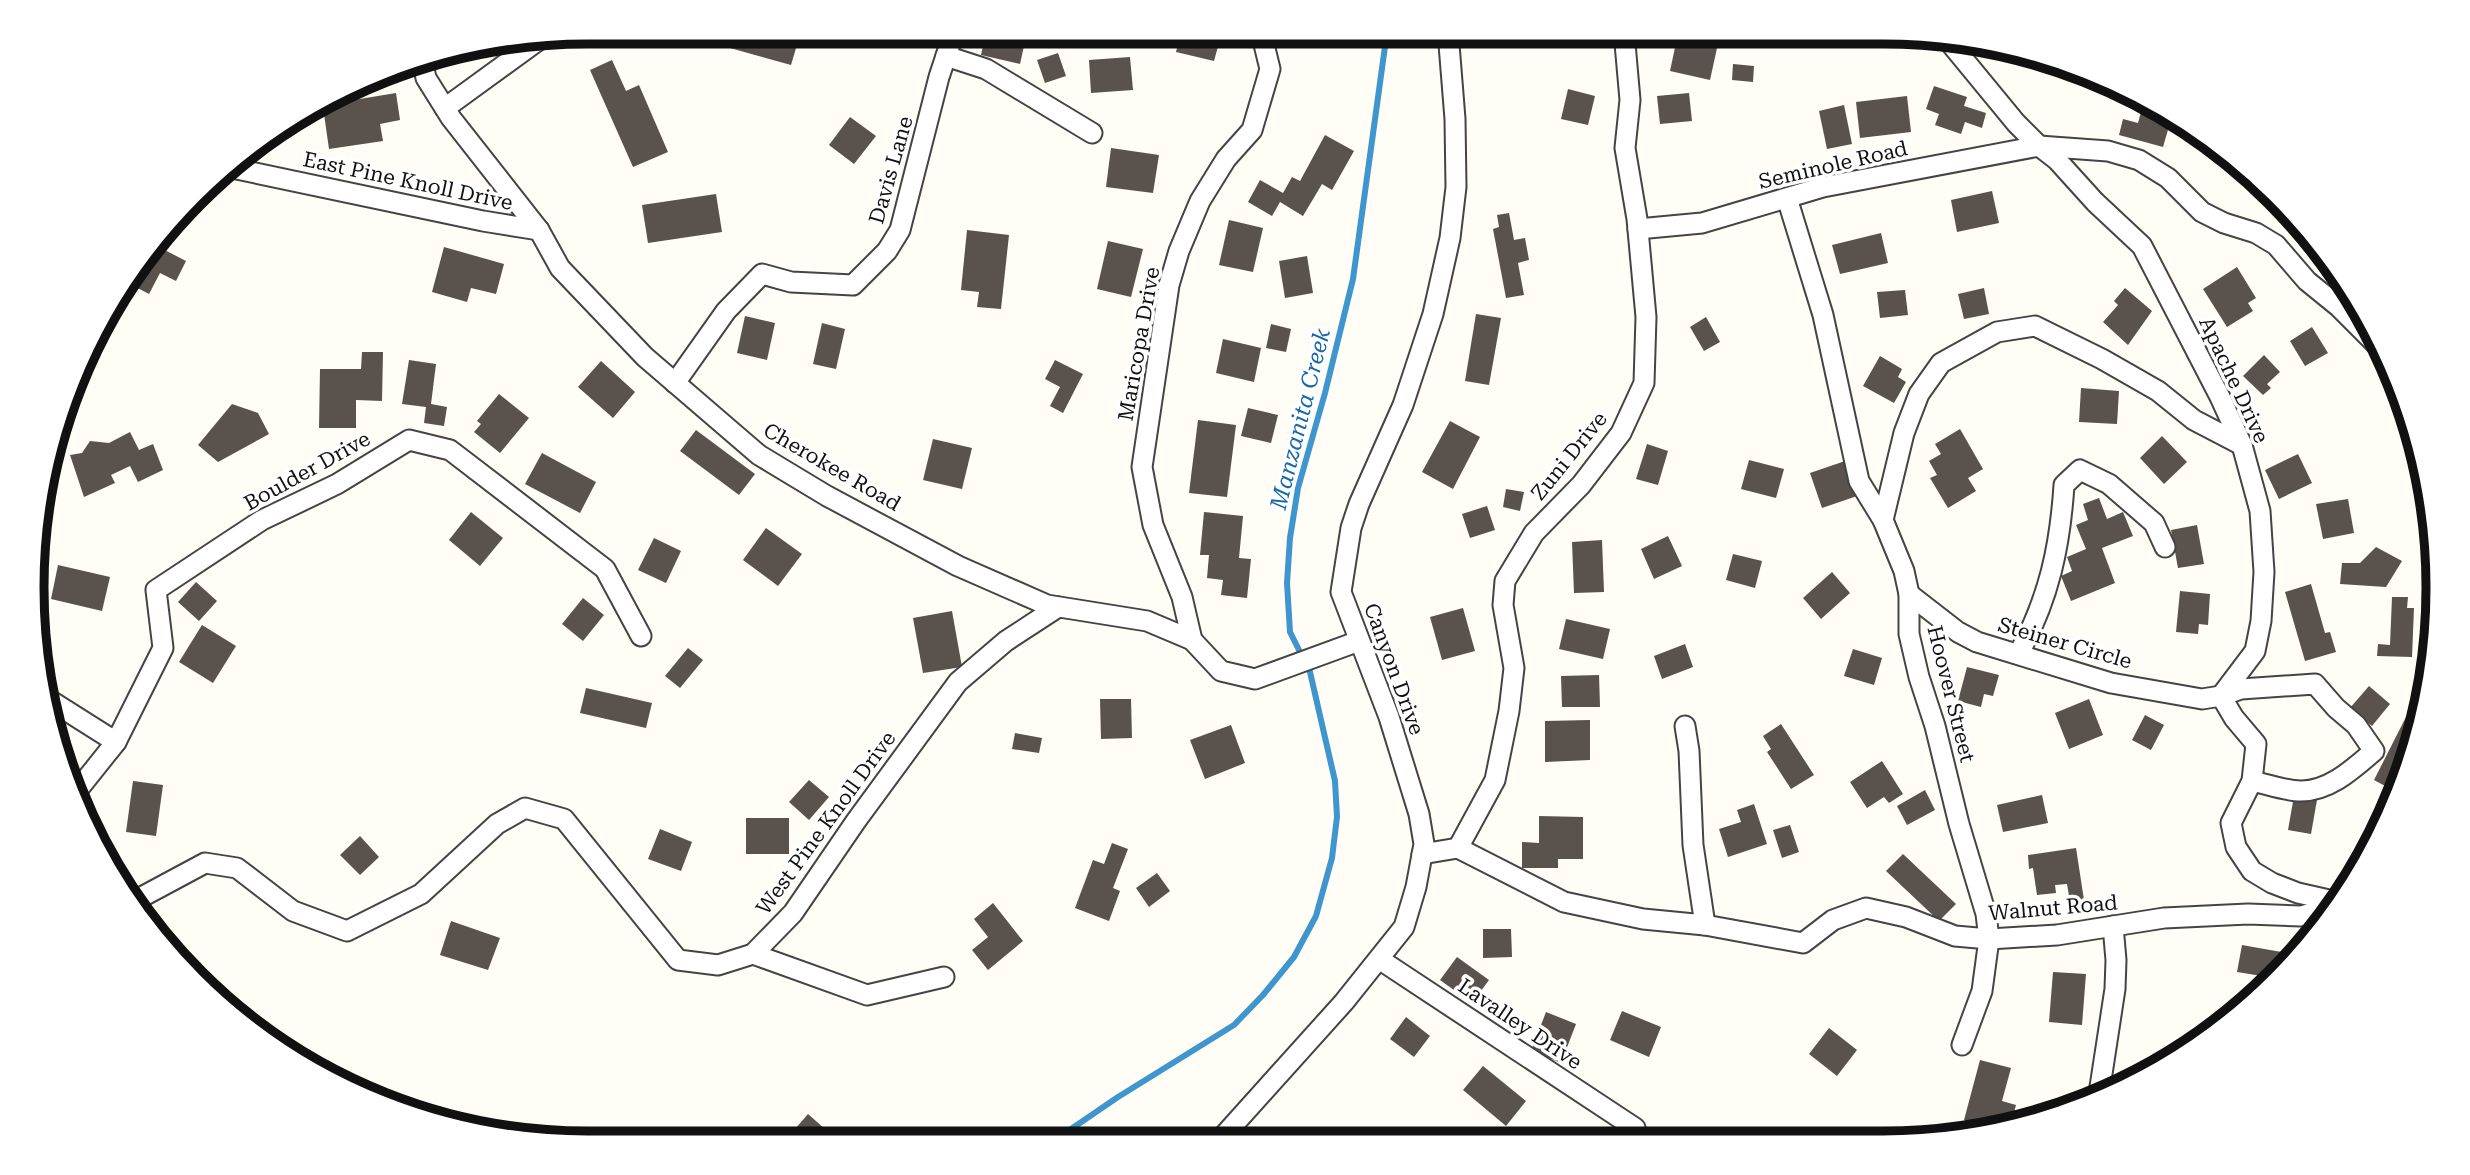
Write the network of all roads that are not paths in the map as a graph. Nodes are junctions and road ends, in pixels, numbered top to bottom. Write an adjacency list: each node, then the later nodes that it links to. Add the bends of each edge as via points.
1 (950, 44): 7 (street, Davis Lane)
2 (1264, 44): 24 (street, Maricopa Drive, via 1270,69 1252,130 1226,159 1200,201 1175,262 1142,467 1153,525 1182,597)
3 (1449, 44): 25 (street, Canyon Drive, via 1457,187 1450,238 1433,314 1403,405 1351,528 1341,592)
4 (1625, 44): 14 (street, Zuni Drive, via 1630,100 1625,148)
5 (529, 47): 9 (street)
6 (1954, 48): 11 (street, Apache Drive)
7 (946, 56): 10 (street, via 985,69); 17 (street, Davis Lane, via 901,230 887,251 853,285 791,282 762,274 726,312)
8 (424, 69): 9 (street, Cherokee Road)
9 (445, 108): 15 (street, Cherokee Road)
10 (1092, 133)
11 (2039, 146): 13 (street, Seminole Road); 16 (street, Seminole Road, via 2108,151 2139,160 2168,178 2202,212 2276,245 2307,281); 18 (street, Apache Drive, via 2142,246)
12 (240, 170): 15 (street, East Pine Knoll Drive)
13 (1787, 198): 14 (street, Seminole Road, via 1702,223); 19 (street, Hoover Street, via 1823,315 1859,481)
14 (1638, 229): 33 (street, Zuni Drive, via 1646,317 1644,383 1620,433 1581,485 1535,533 1505,581 1503,605 1514,668 1508,711 1495,780)
15 (540, 230): 17 (street, Cherokee Road, via 560,268)
16 (2359, 327)
17 (676, 383): 22 (street, Cherokee Road, via 759,456 827,496 958,566)
18 (2242, 445): 19 (street, via 2194,420 2158,391 2035,326 1997,332 1941,363 1919,394 1904,433); 27 (street, Apache Drive, via 2260,511 2261,621 2255,651)
19 (1883, 520): 21 (street, Hoover Street)
20 (2165, 547): 26 (street, via 2154,523 2109,484 2080,470 2064,485 2053,572)
21 (1909, 594): 26 (street, Steiner Circle, via 1958,632); 40 (street, Hoover Street, via 1909,634)
22 (1058, 607): 24 (street, Cherokee Road, via 1147,621); 41 (street, West Pine Knoll Drive, via 1006,641 958,682 793,913)
23 (640, 636): 30 (street, Boulder Drive, via 605,569 450,450 409,440 337,484 262,520 156,590 163,648)
24 (1192, 640): 25 (street, Cherokee Road, via 1221,671 1255,679)
25 (1359, 641): 34 (street, Canyon Drive, via 1419,814)
26 (2019, 653): 27 (street, Steiner Circle, via 2111,683 2202,699)
27 (2221, 696): 31 (street, via 2256,744); 31 (street, Steiner Circle, via 2241,689 2315,684 2356,725 2374,751 2341,778 2317,789 2301,791)
28 (56, 704): 30 (street)
29 (1685, 726): 38 (street, via 1693,845)
30 (116, 742): 32 (street, Boulder Drive)
31 (2252, 780): 36 (street, via 2231,823 2236,847 2252,871 2272,883)
32 (81, 785)
33 (1458, 848): 34 (street); 38 (street, Walnut Road, via 1564,902 1643,919)
34 (1422, 854): 42 (street, Canyon Drive, via 1404,927)
35 (140, 898): 41 (street, West Pine Knoll Drive, via 205,863 237,868 293,911 347,931 421,894 497,824 525,808 565,819 678,960 718,965)
36 (2328, 900)
37 (2320, 910): 39 (street, Walnut Road, via 2301,916 2164,918)
38 (1705, 925): 40 (street, Walnut Road, via 1803,943 1833,920 1866,908 1955,936)
39 (2113, 926): 40 (street, Walnut Road); 45 (street, via 2115,989)
40 (1989, 939): 44 (street, Hoover Street, via 1982,991)
41 (753, 954): 43 (street, via 867,995)
42 (1379, 959): 46 (street, Lavalley Drive); 47 (street, Canyon Drive)
43 (944, 977)
44 (1962, 1045)
45 (2100, 1086)
46 (1635, 1128)
47 (1228, 1131)

